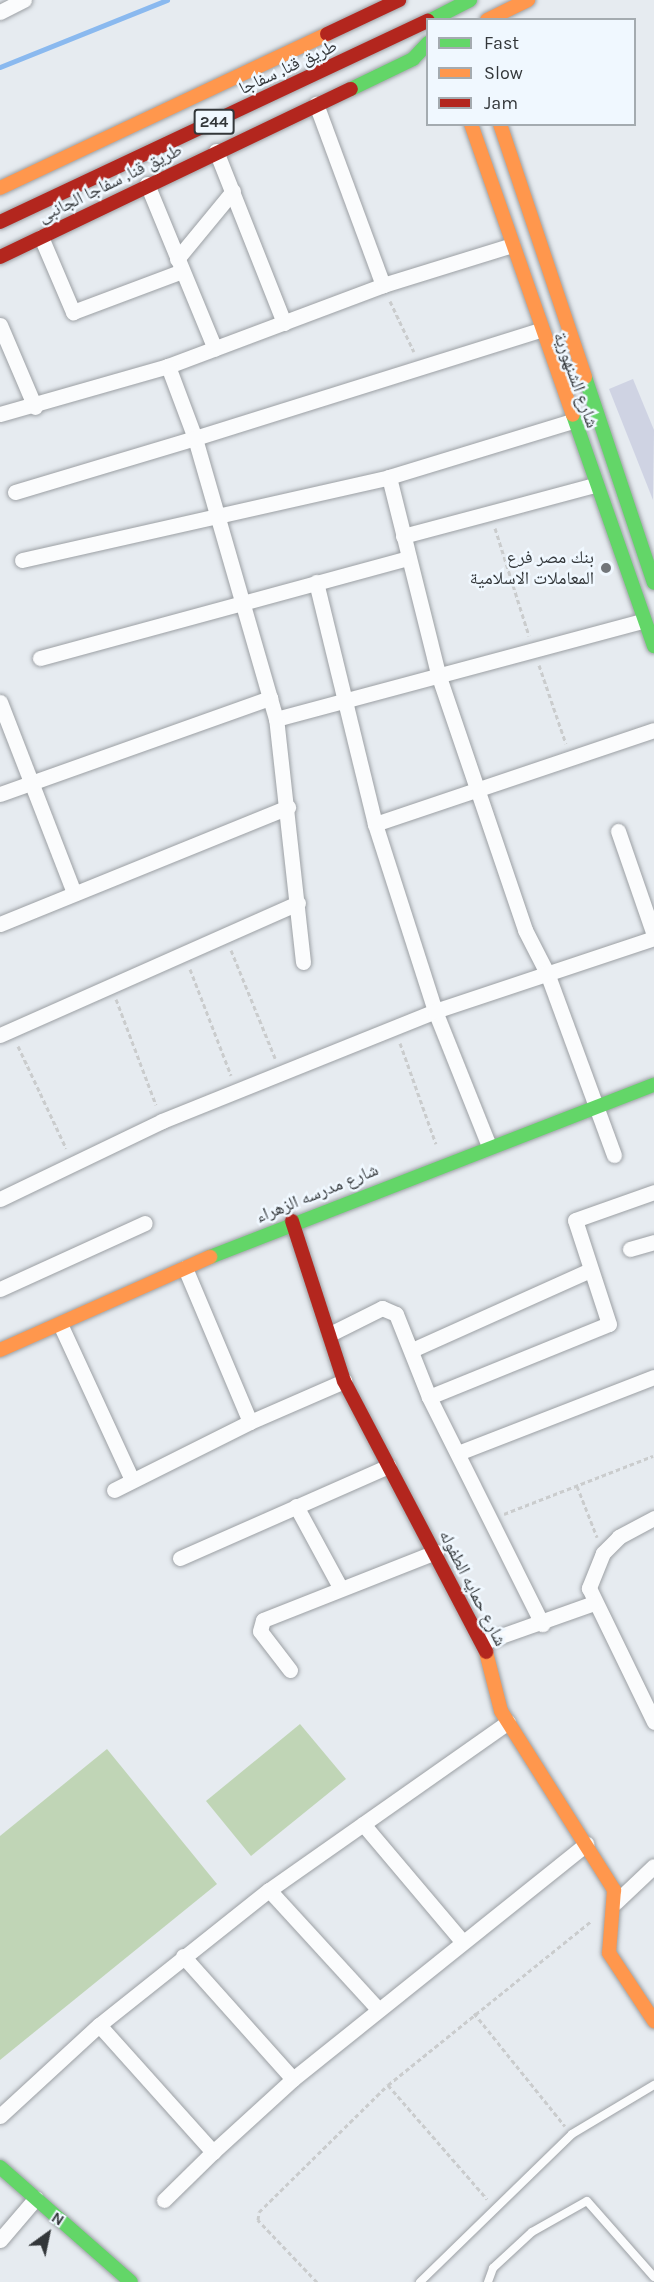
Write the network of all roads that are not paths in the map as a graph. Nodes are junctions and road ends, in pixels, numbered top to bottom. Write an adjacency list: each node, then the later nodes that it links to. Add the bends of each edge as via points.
1 (24, 0): 6 (street)
2 (399, 0): 11 (main road, طريق قنا, سفاجا / 244)
3 (438, 0): 11 (main road, via 342,48)
4 (528, 0): 9 (main road)
5 (460, 2): 7 (main road, 244); 8 (main road)
6 (0, 12)
7 (435, 18)
8 (464, 18)
9 (492, 18)
10 (426, 23): 20 (main road, طريق قنا, سفاجا / 244)
11 (306, 45): 18 (main road, طريق قنا, سفاجا / 244)
12 (426, 45): 13 (main road, طريق قنا, سفاجا الجانبى, via 413,59)
13 (316, 104): 16 (main road, طريق قنا, سفاجا الجانبى); 25 (street)
14 (472, 126): 22 (main road, شارع الشنهورية)
15 (501, 126): 43 (main road, شارع الشنهورية)
16 (216, 151): 17 (main road, طريق قنا, سفاجا الجانبى); 19 (street)
17 (147, 184): 21 (main road, طريق قنا, سفاجا الجانبى); 24 (street)
18 (0, 189)
19 (233, 191): 24 (street); 26 (street)
20 (0, 222)
21 (41, 237): 23 (main road, طريق قنا, سفاجا الجانبى); 24 (street, via 73,312)
22 (512, 245): 25 (street); 28 (main road, شارع الشنهورية)
23 (0, 257)
24 (179, 265): 29 (street)
25 (383, 285): 26 (street)
26 (284, 322): 29 (street)
27 (0, 325): 31 (street)
28 (539, 330): 33 (main road, شارع الشنهورية); 34 (street, via 422,370)
29 (216, 349): 30 (street)
30 (168, 366): 31 (street); 34 (street)
31 (35, 407): 32 (street)
32 (0, 414)
33 (572, 421): 35 (street); 36 (main road, شارع الشنهورية)
34 (195, 438): 37 (street); 38 (street)
35 (389, 477): 38 (street); 39 (street)
36 (595, 485): 39 (street); 45 (main road, شارع الشنهورية)
37 (15, 492)
38 (219, 512): 41 (street); 44 (street)
39 (403, 536): 40 (street)
40 (409, 558): 42 (street); 48 (street)
41 (22, 560)
42 (316, 582): 44 (street); 50 (street)
43 (654, 583)
44 (241, 600): 47 (street); 49 (street)
45 (642, 621): 46 (main road, شارع الشنهورية); 48 (street)
46 (654, 646)
47 (40, 658)
48 (438, 674): 50 (street); 55 (street)
49 (270, 698): 52 (street); 54 (street)
50 (345, 701): 52 (street); 58 (street)
51 (0, 702): 54 (street)
52 (276, 719): 57 (street)
53 (654, 730): 55 (street)
54 (29, 782): 56 (street); 60 (street)
55 (476, 789): 58 (street); 65 (street, via 525,930)
56 (0, 794)
57 (288, 807): 60 (street); 61 (street)
58 (375, 824): 66 (street)
59 (618, 831): 63 (street)
60 (74, 893): 62 (street)
61 (298, 903): 64 (street); 67 (street)
62 (0, 924)
63 (654, 936): 65 (street)
64 (303, 962)
65 (547, 973): 66 (street); 69 (street)
66 (435, 1011): 70 (street); 73 (street, via 162,1121)
67 (5, 1033)
68 (654, 1085): 69 (main road, شارع مدرسه الزهراء)
69 (596, 1106): 70 (main road, شارع مدرسه الزهراء); 71 (street)
70 (489, 1146): 74 (main road, شارع مدرسه الزهراء)
71 (614, 1155)
72 (654, 1192): 79 (street, via 577,1216 574,1224)
73 (0, 1199)
74 (292, 1221): 78 (main road, شارع مدرسه الزهراء); 82 (main road, شارع حمايه الطفوله)
75 (145, 1223): 80 (street)
76 (654, 1242): 77 (street)
77 (630, 1249)
78 (185, 1268): 81 (main road, شارع مدرسه الزهراء); 88 (street)
79 (590, 1270): 84 (street); 87 (street, via 609,1324)
80 (0, 1289)
81 (60, 1324): 83 (main road, شارع مدرسه الزهراء); 91 (street)
82 (332, 1333): 84 (street, via 388,1308); 86 (main road, شارع حمايه الطفوله)
83 (0, 1350)
84 (412, 1350): 87 (street)
85 (654, 1377): 89 (street)
86 (344, 1382): 88 (street); 90 (main road, شارع حمايه الطفوله)
87 (429, 1397): 89 (street)
88 (250, 1422): 91 (street)
89 (458, 1453): 99 (street)
90 (389, 1466): 93 (street); 95 (main road, شارع حمايه الطفوله)
91 (132, 1480): 92 (street)
92 (114, 1490)
93 (296, 1506): 96 (street); 97 (street)
94 (654, 1518): 98 (street, via 619,1537 603,1553 589,1588)
95 (436, 1552): 97 (street); 100 (main road, شارع حمايه الطفوله)
96 (180, 1558)
97 (340, 1587): 101 (street, via 259,1625)
98 (594, 1603): 99 (street); 103 (street)
99 (542, 1624): 100 (street)
100 (484, 1642): 102 (main road, شارع حمايه الطفوله, via 496,1699)
101 (290, 1670)
102 (508, 1722): 104 (street); 105 (main road, شارع حمايه الطفوله)
103 (654, 1722)
104 (363, 1824): 107 (street); 109 (street)
105 (586, 1845): 108 (main road, شارع حمايه الطفوله, via 610,1880); 109 (street)
106 (654, 1866): 108 (street)
107 (269, 1890): 110 (street); 111 (street)
108 (616, 1902): 112 (main road, via 607,1933 609,1953)
109 (462, 1941): 111 (street)
110 (183, 1956): 113 (street); 114 (street)
111 (378, 2009): 114 (street)
112 (654, 2021)
113 (99, 2025): 116 (street); 117 (street)
114 (293, 2079): 117 (street)
115 (654, 2085): 124 (lane, via 572,2134)
116 (0, 2116)
117 (213, 2152): 120 (street)
118 (0, 2167): 119 (main road)
119 (36, 2198): 121 (street); 123 (main road)
120 (164, 2200)
121 (0, 2240)
122 (654, 2277): 125 (lane, via 587,2201 532,2232 493,2268)
123 (131, 2282)
124 (420, 2282)
125 (488, 2282)

